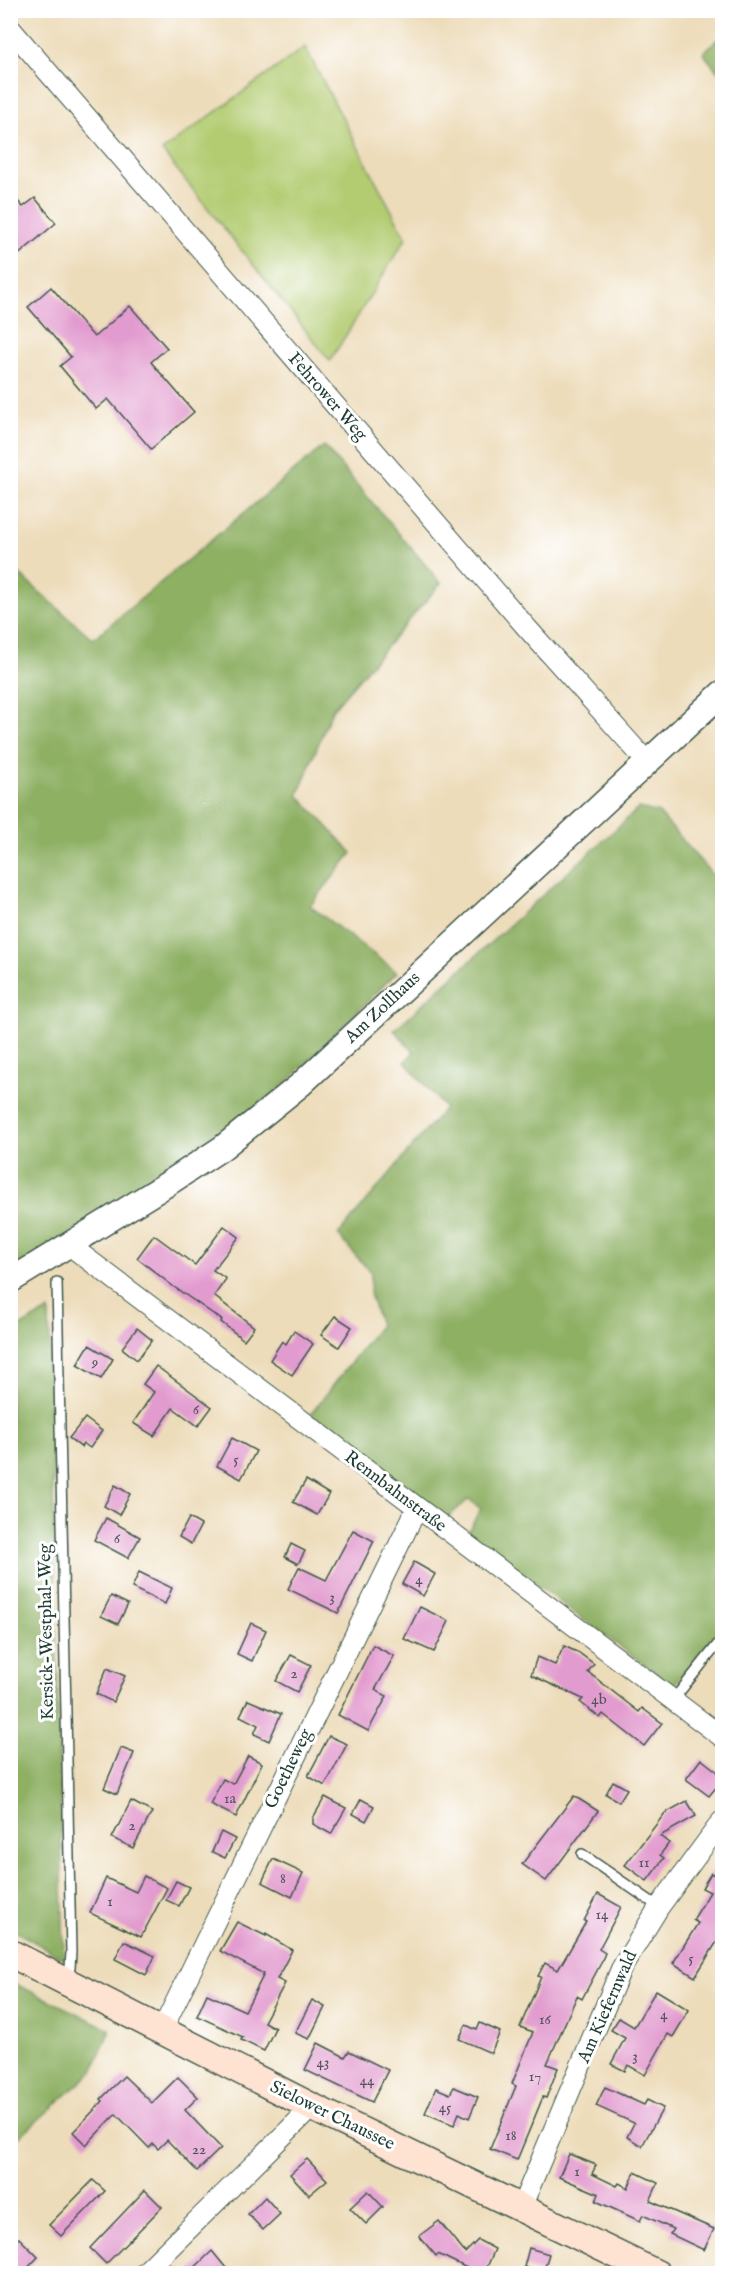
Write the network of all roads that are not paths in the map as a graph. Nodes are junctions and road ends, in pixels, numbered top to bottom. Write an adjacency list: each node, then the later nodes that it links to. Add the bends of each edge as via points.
1 (10, 28): 3 (street, Fehrower Weg, via 526,628)
2 (723, 693): 3 (street, Am Zollhaus)
3 (647, 762): 4 (street, Am Zollhaus, via 300,1085 222,1148)
4 (69, 1245): 5 (street, Am Zollhaus); 7 (street, Rennbahnstraße)
5 (10, 1281)
6 (57, 1282): 15 (lane, Kersick-Westphal-Weg, via 71,1952)
7 (417, 1508): 9 (street, Rennbahnstraße); 16 (street, Goetheweg)
8 (723, 1639): 9 (lane)
9 (673, 1700): 10 (street, Rennbahnstraße)
10 (723, 1737)
11 (723, 1821): 13 (street, Am Kiefernwald)
12 (582, 1854): 13 (lane)
13 (659, 1906): 18 (street, Am Kiefernwald, via 621,1969)
14 (10, 1953): 15 (main road, Sielower Chaussee)
15 (64, 1980): 16 (main road, Sielower Chaussee)
16 (162, 2030): 17 (main road, Sielower Chaussee)
17 (312, 2107): 18 (main road, Sielower Chaussee); 19 (street)
18 (521, 2208): 20 (main road, Sielower Chaussee)
19 (143, 2274)
20 (657, 2274)

